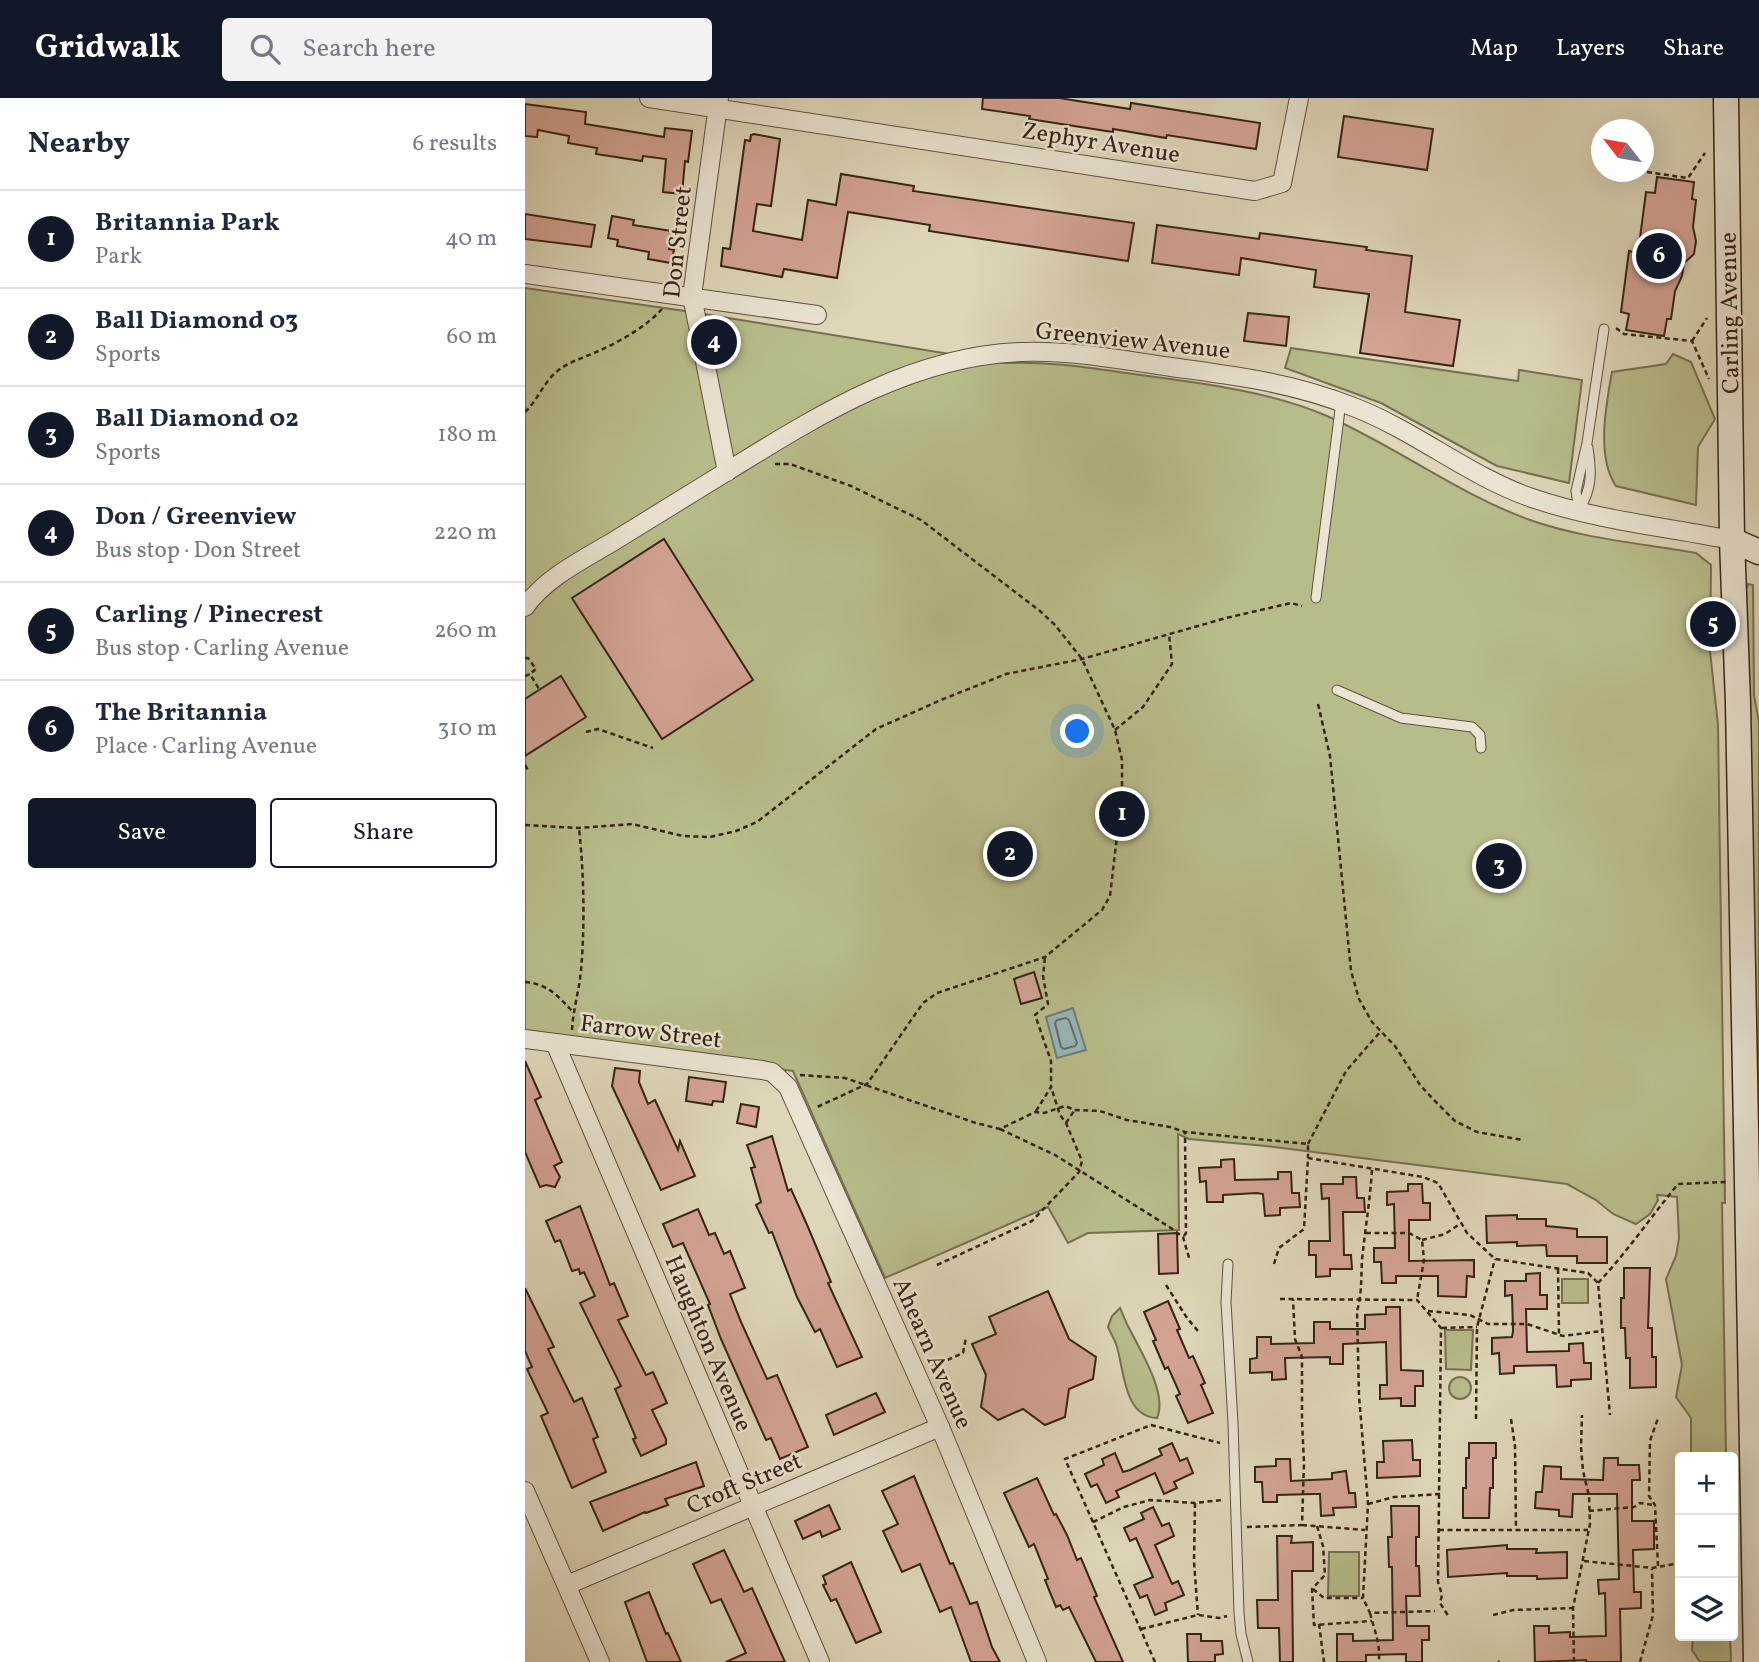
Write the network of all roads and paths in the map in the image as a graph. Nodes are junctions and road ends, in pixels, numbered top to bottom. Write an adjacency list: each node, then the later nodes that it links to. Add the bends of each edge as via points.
1 (649, 98): 4 (street, Zephyr Avenue)
2 (1299, 98): 4 (street, Zephyr Avenue, via 1282,183 1255,191)
3 (1726, 98): 22 (main road, Carling Avenue)
4 (718, 103): 9 (street, Don Street)
5 (1702, 156): 6 (path, via 1688,178)
6 (1654, 173)
7 (525, 274): 8 (street)
8 (665, 294): 9 (street); 17 (path, via 662,310 652,320 554,374)
9 (692, 296): 11 (street); 19 (street, Don Street)
10 (1712, 311): 14 (path)
11 (817, 315)
12 (1615, 327): 14 (path, via 1624,334)
13 (1604, 329): 20 (lane, via 1587,443 1589,493)
14 (1692, 341): 15 (path)
15 (1714, 389)
16 (1341, 402): 18 (street, Greenview Avenue, via 1265,380 1069,353 1003,353 891,380); 20 (street, Greenview Avenue, via 1497,483); 24 (lane)
17 (525, 412)
18 (753, 456): 19 (street, Greenview Avenue); 29 (path, via 766,464 790,464 851,486 921,520 1040,611)
19 (727, 472): 26 (street, Greenview Avenue, via 580,561)
20 (1579, 511): 22 (street, Greenview Avenue)
21 (1759, 535): 22 (main road)
22 (1732, 540): 23 (main road); 139 (main road, Carling Avenue)
23 (1759, 552)
24 (1316, 598)
25 (1302, 606): 27 (path, via 1291,603)
26 (525, 607)
27 (1169, 634): 29 (path); 34 (path, via 1173,664 1143,707)
28 (525, 659): 30 (path, via 536,669)
29 (1082, 660): 34 (path); 41 (path, via 1006,674 876,729 757,822 736,831 710,837 632,824)
30 (527, 675): 31 (path)
31 (539, 689)
32 (1337, 690): 37 (lane, via 1401,718 1472,727 1480,735)
33 (1318, 704): 45 (path, via 1330,756 1351,971 1359,999)
34 (1115, 730): 42 (path, via 1122,760 1122,793 1110,896 1102,910)
35 (586, 732): 36 (path, via 598,729)
36 (653, 748)
37 (1481, 748)
38 (525, 765): 39 (path)
39 (528, 770)
40 (525, 825): 41 (path)
41 (579, 828): 44 (path, via 583,938)
42 (1045, 957): 50 (path, via 937,993 923,1003); 51 (path, via 1042,976 1048,1004 1035,1016 1051,1061)
43 (525, 982): 44 (path, via 550,989)
44 (573, 1012): 47 (path)
45 (1381, 1031): 59 (path, via 1420,1085 1455,1121 1477,1132); 60 (path, via 1346,1071)
46 (525, 1039): 47 (street, Farrow Street)
47 (563, 1044): 48 (street, Farrow Street); 103 (street, Haughton Avenue)
48 (772, 1072): 55 (street, Ahearn Avenue, via 788,1087)
49 (797, 1075): 50 (path)
50 (867, 1084): 55 (path); 57 (path)
51 (1051, 1087): 52 (path); 54 (path)
52 (1058, 1109): 53 (path); 54 (path); 56 (path)
53 (1075, 1110): 56 (path); 58 (path, via 1100,1111)
54 (1035, 1112): 57 (path)
55 (799, 1114): 89 (street, Ahearn Avenue)
56 (1066, 1123): 63 (path, via 1082,1161)
57 (1000, 1129): 63 (path)
58 (1185, 1132): 60 (path); 67 (path)
59 (1524, 1140)
60 (1308, 1144): 61 (path)
61 (1308, 1158): 62 (path); 72 (path, via 1304,1229 1279,1248)
62 (1371, 1170): 65 (path, via 1438,1183); 66 (path)
63 (1079, 1172): 67 (path); 73 (path, via 1031,1221)
64 (1730, 1181): 75 (path, via 1678,1184)
65 (1461, 1224): 68 (path); 69 (path)
66 (1366, 1233): 68 (path, via 1409,1233); 79 (path)
67 (1183, 1237): 70 (path)
68 (1422, 1240): 80 (path, via 1424,1260)
69 (1495, 1259): 74 (path); 82 (path)
70 (1190, 1261)
71 (1228, 1264): 96 (lane)
72 (1273, 1264)
73 (937, 1265)
74 (1558, 1269): 75 (path, via 1588,1273); 87 (path)
75 (1598, 1283): 86 (path)
76 (1166, 1285): 85 (path)
77 (1280, 1299): 78 (path)
78 (1293, 1299): 79 (path); 106 (path, via 1295,1339 1302,1357)
79 (1361, 1299): 80 (path); 101 (path, via 1357,1311 1358,1387)
80 (1416, 1300): 81 (path)
81 (1426, 1310): 82 (path); 84 (path)
82 (1479, 1319): 83 (path); 87 (path, via 1487,1324 1527,1324)
83 (1478, 1327): 84 (path); 93 (path)
84 (1441, 1328): 98 (path)
85 (1198, 1331)
86 (1602, 1331): 87 (path); 91 (path)
87 (1559, 1335)
88 (966, 1337): 89 (path, via 963,1353)
89 (916, 1374): 95 (street, Ahearn Avenue)
90 (1582, 1415): 104 (path)
91 (1610, 1415)
92 (1658, 1418): 102 (path, via 1650,1441 1649,1496)
93 (1476, 1419)
94 (1511, 1419): 109 (path)
95 (940, 1427): 103 (street, Croft Street); 132 (street, Ahearn Avenue)
96 (1234, 1443): 99 (lane); 105 (path, via 1214,1443 1151,1425 1065,1459)
97 (525, 1491): 117 (street)
98 (1440, 1494): 101 (path); 111 (path)
99 (1236, 1499): 100 (path); 108 (lane)
100 (1195, 1503): 105 (path, via 1150,1500); 124 (path, via 1193,1562)
101 (1368, 1504): 110 (path)
102 (1655, 1505): 104 (path); 115 (path)
103 (752, 1507): 117 (street, Croft Street); 131 (street, Haughton Avenue)
104 (1589, 1511): 112 (path)
105 (1093, 1522): 129 (path)
106 (1302, 1525): 107 (path); 108 (path)
107 (1317, 1526): 110 (path); 118 (path, via 1325,1575)
108 (1237, 1527): 122 (lane)
109 (1516, 1529): 111 (path); 112 (path)
110 (1366, 1530): 119 (path)
111 (1439, 1530): 126 (path, via 1440,1603)
112 (1588, 1530): 113 (path)
113 (1584, 1561): 116 (path); 120 (path)
114 (1675, 1564): 115 (path)
115 (1658, 1566): 116 (path)
116 (1652, 1568): 138 (path, via 1653,1615)
117 (567, 1584): 130 (street)
118 (1312, 1589): 119 (path, via 1324,1598); 128 (path, via 1314,1625)
119 (1363, 1598): 123 (path)
120 (1573, 1608): 125 (path); 137 (path)
121 (1435, 1611): 123 (path)
122 (1239, 1613): 124 (path, via 1219,1618); 134 (lane)
123 (1370, 1613): 127 (path)
124 (1198, 1615): 129 (path)
125 (1493, 1615)
126 (1449, 1616)
127 (1372, 1621): 128 (path); 136 (path, via 1380,1639)
128 (1319, 1624): 135 (path)
129 (1141, 1629): 133 (path)
130 (600, 1662)
131 (820, 1662)
132 (1037, 1662)
133 (1155, 1662)
134 (1248, 1662)
135 (1324, 1662)
136 (1380, 1662)
137 (1574, 1662)
138 (1640, 1662)
139 (1756, 1662)

